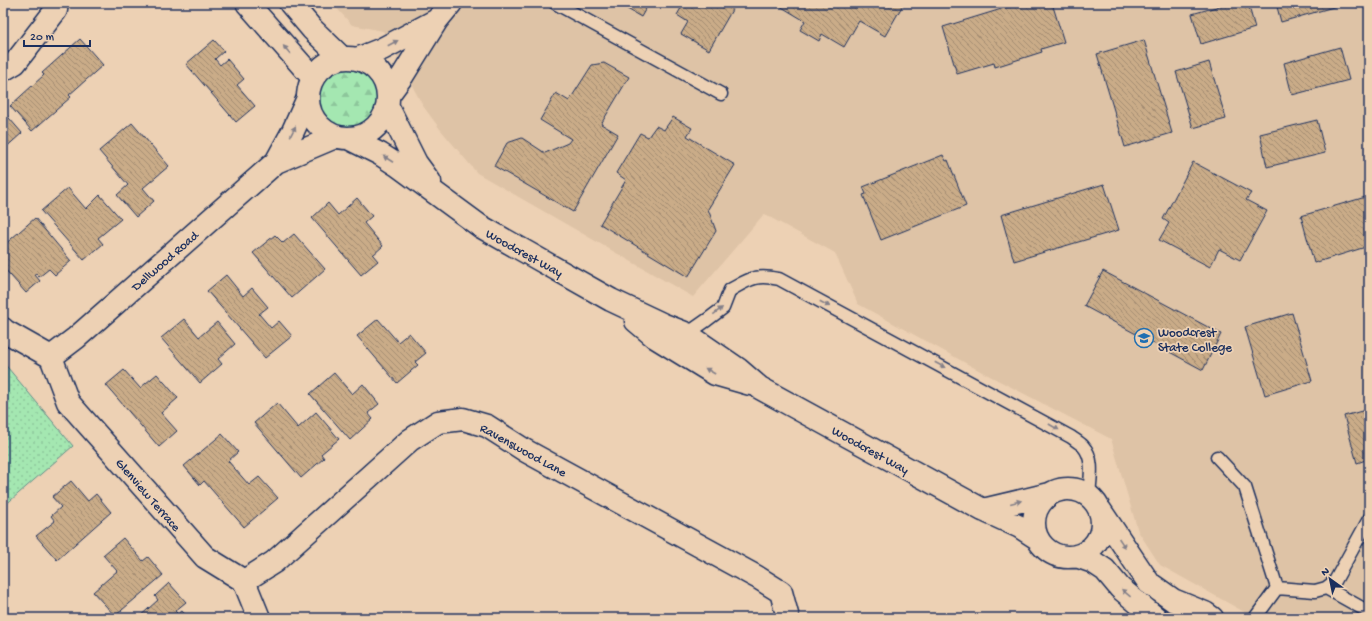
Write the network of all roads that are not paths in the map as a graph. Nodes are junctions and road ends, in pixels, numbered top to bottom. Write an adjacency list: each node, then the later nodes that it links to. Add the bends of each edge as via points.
1 (57, 3): 8 (street, via 56,10 15,63)
2 (247, 3): 9 (street, one-way to 2)
3 (290, 3): 7 (street, via 312,29)
4 (451, 3): 6 (street)
5 (555, 3): 10 (lane)
6 (437, 20): 7 (street, one-way to 6, via 382,49); 11 (street)
7 (350, 58): 9 (street, via 325,65); 11 (street, via 369,63 379,71 385,81)
8 (3, 70)
9 (311, 88): 12 (street, via 310,111 315,122 324,131); 13 (street, Dellwood Road, one-way to 9, via 293,131)
10 (721, 94)
11 (388, 100): 12 (street, via 382,120 373,130 361,137); 14 (street, Woodcrest Way, via 416,163)
12 (341, 138): 13 (street, Dellwood Road); 14 (street, Woodcrest Way, one-way to 12, via 380,154)
13 (276, 162): 18 (street, Dellwood Road)
14 (442, 199): 15 (street, Woodcrest Way, via 480,226)
15 (611, 300): 17 (street, Woodcrest Way); 19 (street, Woodcrest Way, one-way to 15, via 715,374 655,337)
16 (3, 329): 18 (street)
17 (687, 334): 19 (street, Woodcrest Way, via 738,369); 22 (lane, one-way to 22, via 723,308 730,290 752,278 765,276 779,279 1071,437 1084,447 1088,454)
18 (51, 357): 27 (street, Glenview Terrace, via 68,402 205,557)
19 (760, 388): 23 (street, Woodcrest Way)
20 (1217, 457): 28 (lane, via 1245,486)
21 (1050, 494): 22 (street, via 1061,489 1078,489); 23 (street, one-way to 21); 25 (street, via 1039,505 1034,516)
22 (1094, 503): 26 (street, via 1102,522 1099,537 1092,547); 34 (street, one-way to 34, via 1149,583 1173,600)
23 (983, 510): 25 (street, Woodcrest Way)
24 (1369, 519): 29 (lane, via 1335,581)
25 (1037, 538): 26 (street, via 1052,553)
26 (1076, 556): 33 (street, one-way to 26, via 1120,588 1105,570)
27 (244, 581): 31 (street); 32 (street, Ravenswood Lane, via 274,562 410,440 438,422 463,419 488,426 526,451 757,577 781,592)
28 (1277, 588): 29 (lane, via 1315,591); 35 (lane)
29 (1326, 588): 30 (lane)
30 (1369, 612)
31 (259, 618)
32 (788, 618)
33 (1156, 618)
34 (1212, 618)
35 (1255, 618)

